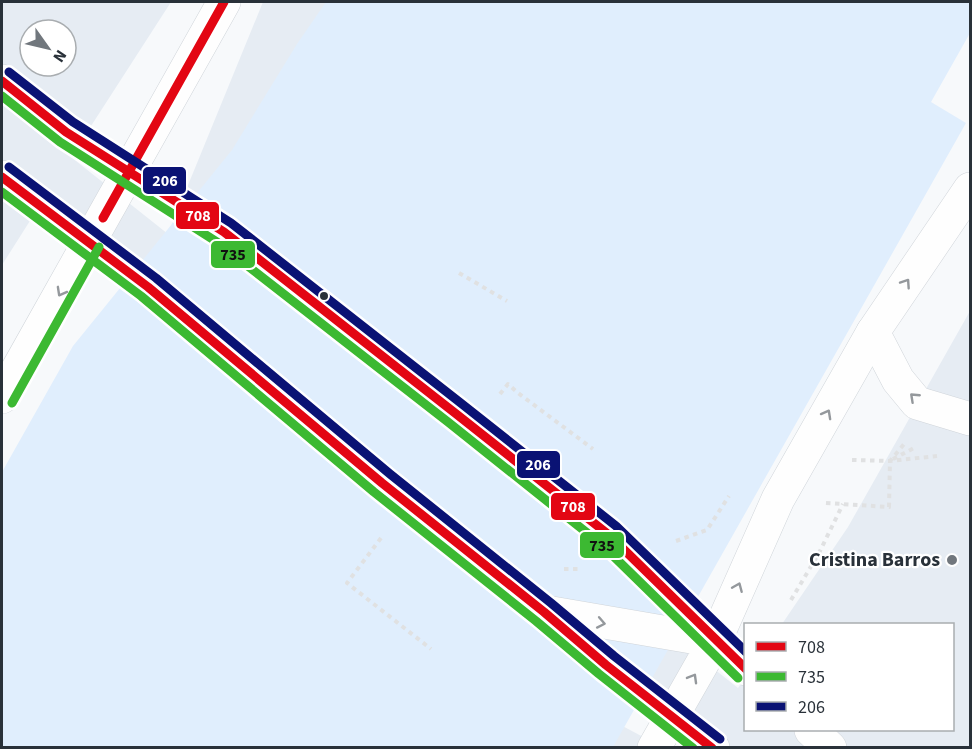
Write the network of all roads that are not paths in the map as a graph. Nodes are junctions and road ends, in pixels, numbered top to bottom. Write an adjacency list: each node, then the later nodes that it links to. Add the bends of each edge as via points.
1 (224, 2): 3 (main road)
2 (2, 81): 3 (main road, via 66,132)
3 (129, 171): 6 (main road); 11 (main road, via 224,232 600,528)
4 (2, 177): 6 (main road)
5 (970, 189): 7 (main road, one-way to 5)
6 (89, 241): 8 (main road, one-way to 8); 10 (main road)
7 (873, 332): 9 (main road, one-way to 7, via 917,403 898,380); 11 (main road, one-way to 7, via 778,499)
8 (2, 397)
9 (970, 419)
10 (544, 612): 11 (main road, one-way to 11); 13 (main road)
11 (715, 641): 12 (main road); 13 (main road, one-way to 11)
12 (744, 667)
13 (672, 717): 15 (main road); 16 (main road)
14 (813, 731): 17 (main road)
15 (654, 747)
16 (713, 747)
17 (830, 747)

